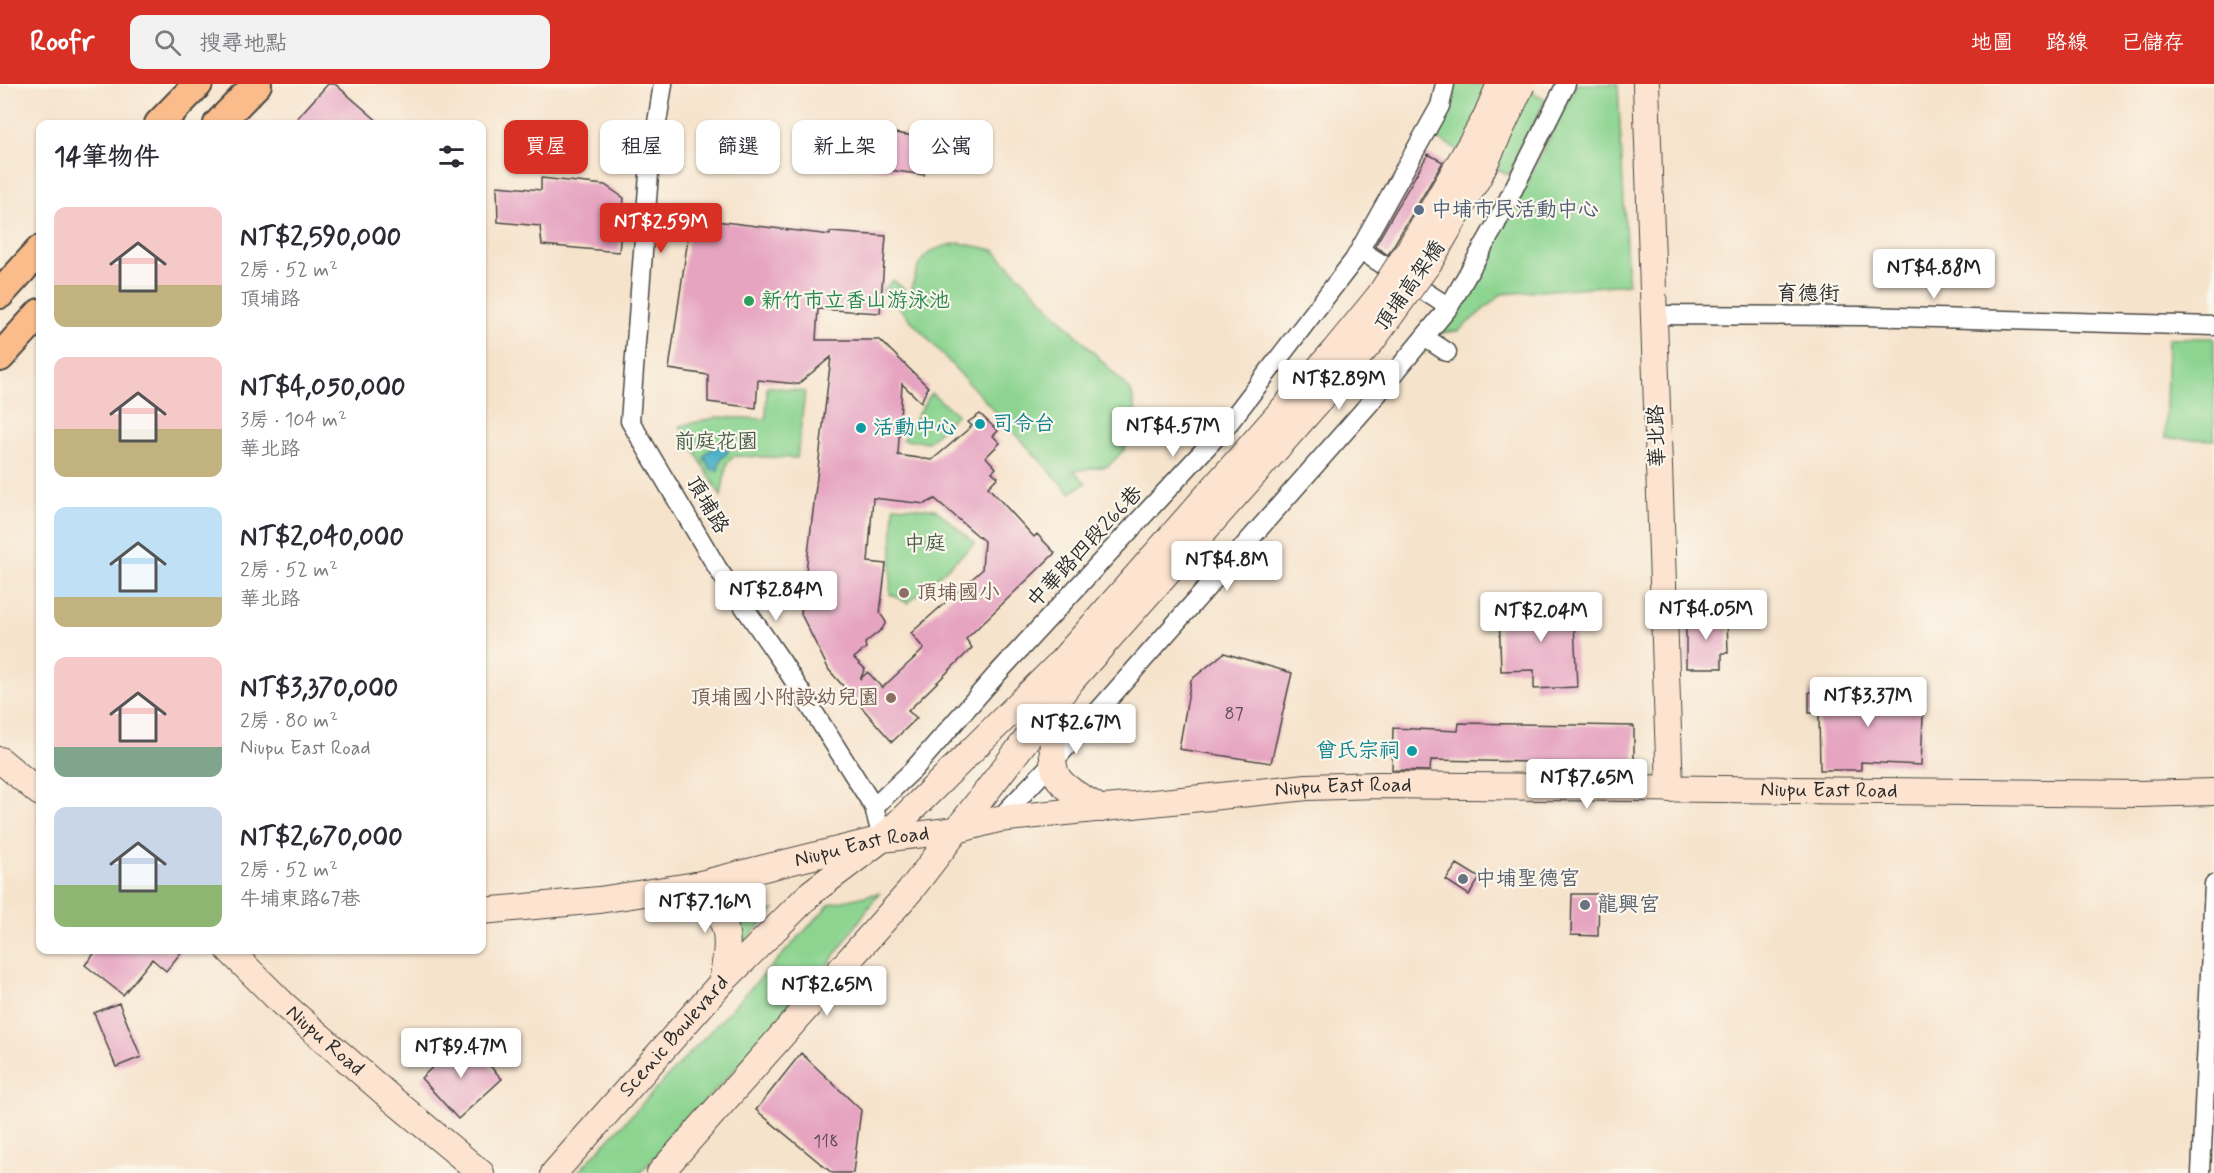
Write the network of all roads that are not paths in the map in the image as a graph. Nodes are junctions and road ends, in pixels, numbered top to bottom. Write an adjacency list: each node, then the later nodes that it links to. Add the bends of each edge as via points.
1 (198, 84): 9 (main road)
2 (257, 84): 10 (main road)
3 (663, 84): 27 (street, 頂埔路, via 649,174 630,421 718,569)
4 (1445, 84): 11 (street, 中華路四段266巷, via 1440,106)
5 (1500, 84): 21 (street, 頂埔高架橋, bridge, via 1485,119 1379,296)
6 (1522, 84): 21 (street, 頂埔高架橋, bridge, via 1479,176 1430,261 1372,341)
7 (1566, 84): 14 (street, via 1495,226)
8 (1646, 84): 15 (street, 華北路)
9 (163, 120)
10 (222, 120)
11 (1360, 250): 14 (street); 27 (street, 中華路四段266巷, via 1229,423 913,770)
12 (36, 254): 13 (main road)
13 (0, 294)
14 (1449, 307): 18 (street)
15 (1653, 315): 17 (street, 育德街, via 1864,316); 24 (street, 華北路)
16 (36, 317): 20 (main road)
17 (2214, 326)
18 (1424, 337): 19 (street); 23 (street)
19 (1447, 352)
20 (0, 357)
21 (1062, 681): 23 (street, via 1053,740); 30 (street); 31 (street, Scenic Boulevard)
22 (0, 760): 25 (street)
23 (1054, 761): 28 (street, via 1057,775 1068,787); 29 (street)
24 (1670, 789): 26 (street, Niupu East Road); 28 (street, Niupu East Road, via 1307,787)
25 (36, 790)
26 (2214, 792)
27 (874, 807): 31 (street, 頂埔路)
28 (1101, 809): 29 (street, Niupu East Road)
29 (999, 819): 30 (street, Niupu East Road)
30 (957, 830): 31 (street, Niupu East Road); 40 (street, via 910,891)
31 (882, 839): 33 (street, Niupu East Road); 36 (street, Scenic Boulevard, via 812,892)
32 (2214, 884): 37 (street, via 2206,1059)
33 (696, 885): 34 (street, Niupu East Road, via 598,900); 36 (street, via 718,910 727,930)
34 (486, 911)
35 (233, 954): 38 (street, Niupu Road, via 392,1099)
36 (722, 982): 39 (street, Scenic Boulevard)
37 (2208, 1144): 41 (street)
38 (482, 1173)
39 (554, 1173)
40 (660, 1173)
41 (2202, 1173)

